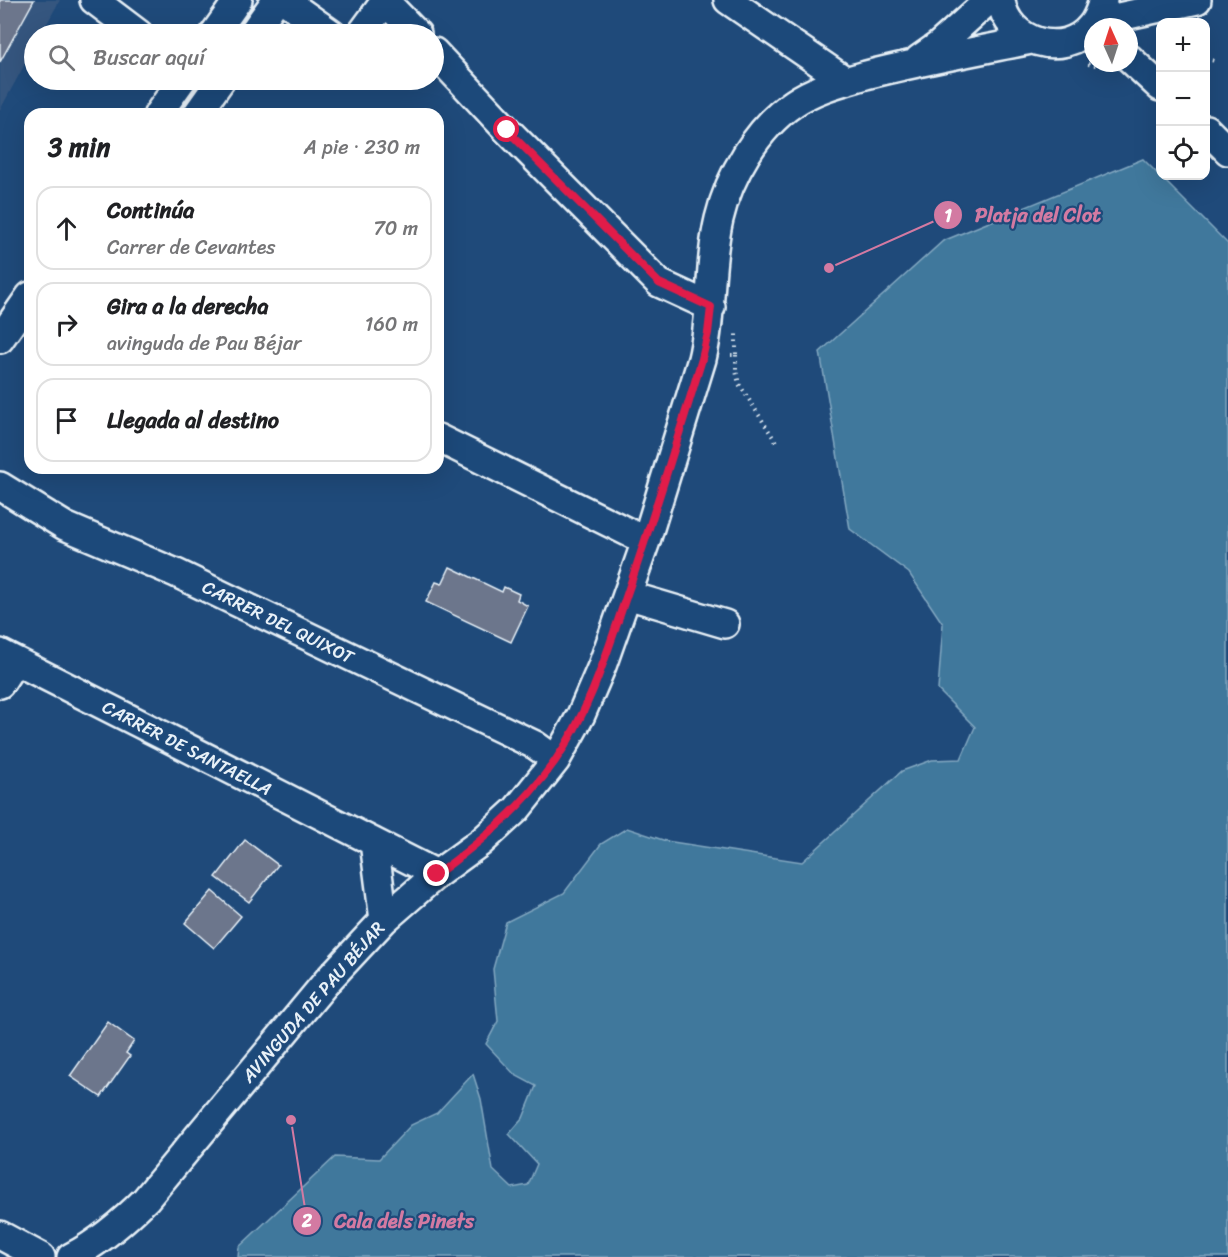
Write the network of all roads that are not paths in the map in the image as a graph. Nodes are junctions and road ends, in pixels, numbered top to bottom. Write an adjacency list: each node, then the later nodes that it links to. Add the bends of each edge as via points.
1 (93, 0): 15 (street)
2 (238, 0): 16 (street)
3 (276, 0): 17 (street)
4 (284, 0): 18 (street)
5 (728, 0): 26 (street)
6 (989, 0): 24 (street, AVINGUDA DE PAU BÉJAR)
7 (1001, 0): 22 (street, via 1007,19 1017,32)
8 (1103, 0): 12 (street)
9 (1197, 0): 13 (street, AVINGUDA DE PAU BÉJAR)
10 (1206, 0): 14 (street)
11 (386, 1): 19 (street); 20 (street)
12 (1096, 18)
13 (1114, 18)
14 (1205, 18)
15 (125, 24)
16 (221, 24)
17 (259, 24)
18 (318, 24)
19 (369, 24)
20 (408, 24)
21 (1084, 34): 22 (street, AVINGUDA DE PAU BÉJAR, via 1057,44)
22 (1031, 40): 24 (street, AVINGUDA DE PAU BÉJAR)
23 (444, 63): 33 (street, via 659,283)
24 (915, 63): 26 (street, AVINGUDA DE PAU BÉJAR)
25 (1138, 66): 27 (street)
26 (846, 81): 33 (street, AVINGUDA DE PAU BÉJAR, via 819,89 794,103 767,126 747,156 720,217)
27 (1156, 82)
28 (175, 90): 30 (street)
29 (214, 90): 31 (street)
30 (162, 108)
31 (201, 108)
32 (24, 305): 34 (street)
33 (711, 307): 37 (street, AVINGUDA DE PAU BÉJAR, via 702,359)
34 (0, 339)
35 (444, 441): 37 (street)
36 (0, 486): 42 (street, CARRER DEL QUIXOT, via 65,526 198,583 535,745)
37 (646, 541): 38 (street, AVINGUDA DE PAU BÉJAR)
38 (627, 595): 39 (street); 42 (street, AVINGUDA DE PAU BÉJAR, via 603,666)
39 (725, 624)
40 (8, 657): 41 (street); 43 (street, CARRER DE SANTAELLA)
41 (0, 684)
42 (556, 760): 44 (street, AVINGUDA DE PAU BÉJAR, via 517,809)
43 (374, 842): 44 (street, CARRER DE SANTAELLA); 45 (street)
44 (437, 874): 45 (street, AVINGUDA DE PAU BÉJAR)
45 (384, 920): 48 (street, AVINGUDA DE PAU BÉJAR, via 328,980 146,1199 111,1231)
46 (0, 1234): 47 (street)
47 (40, 1257)
48 (71, 1257)

